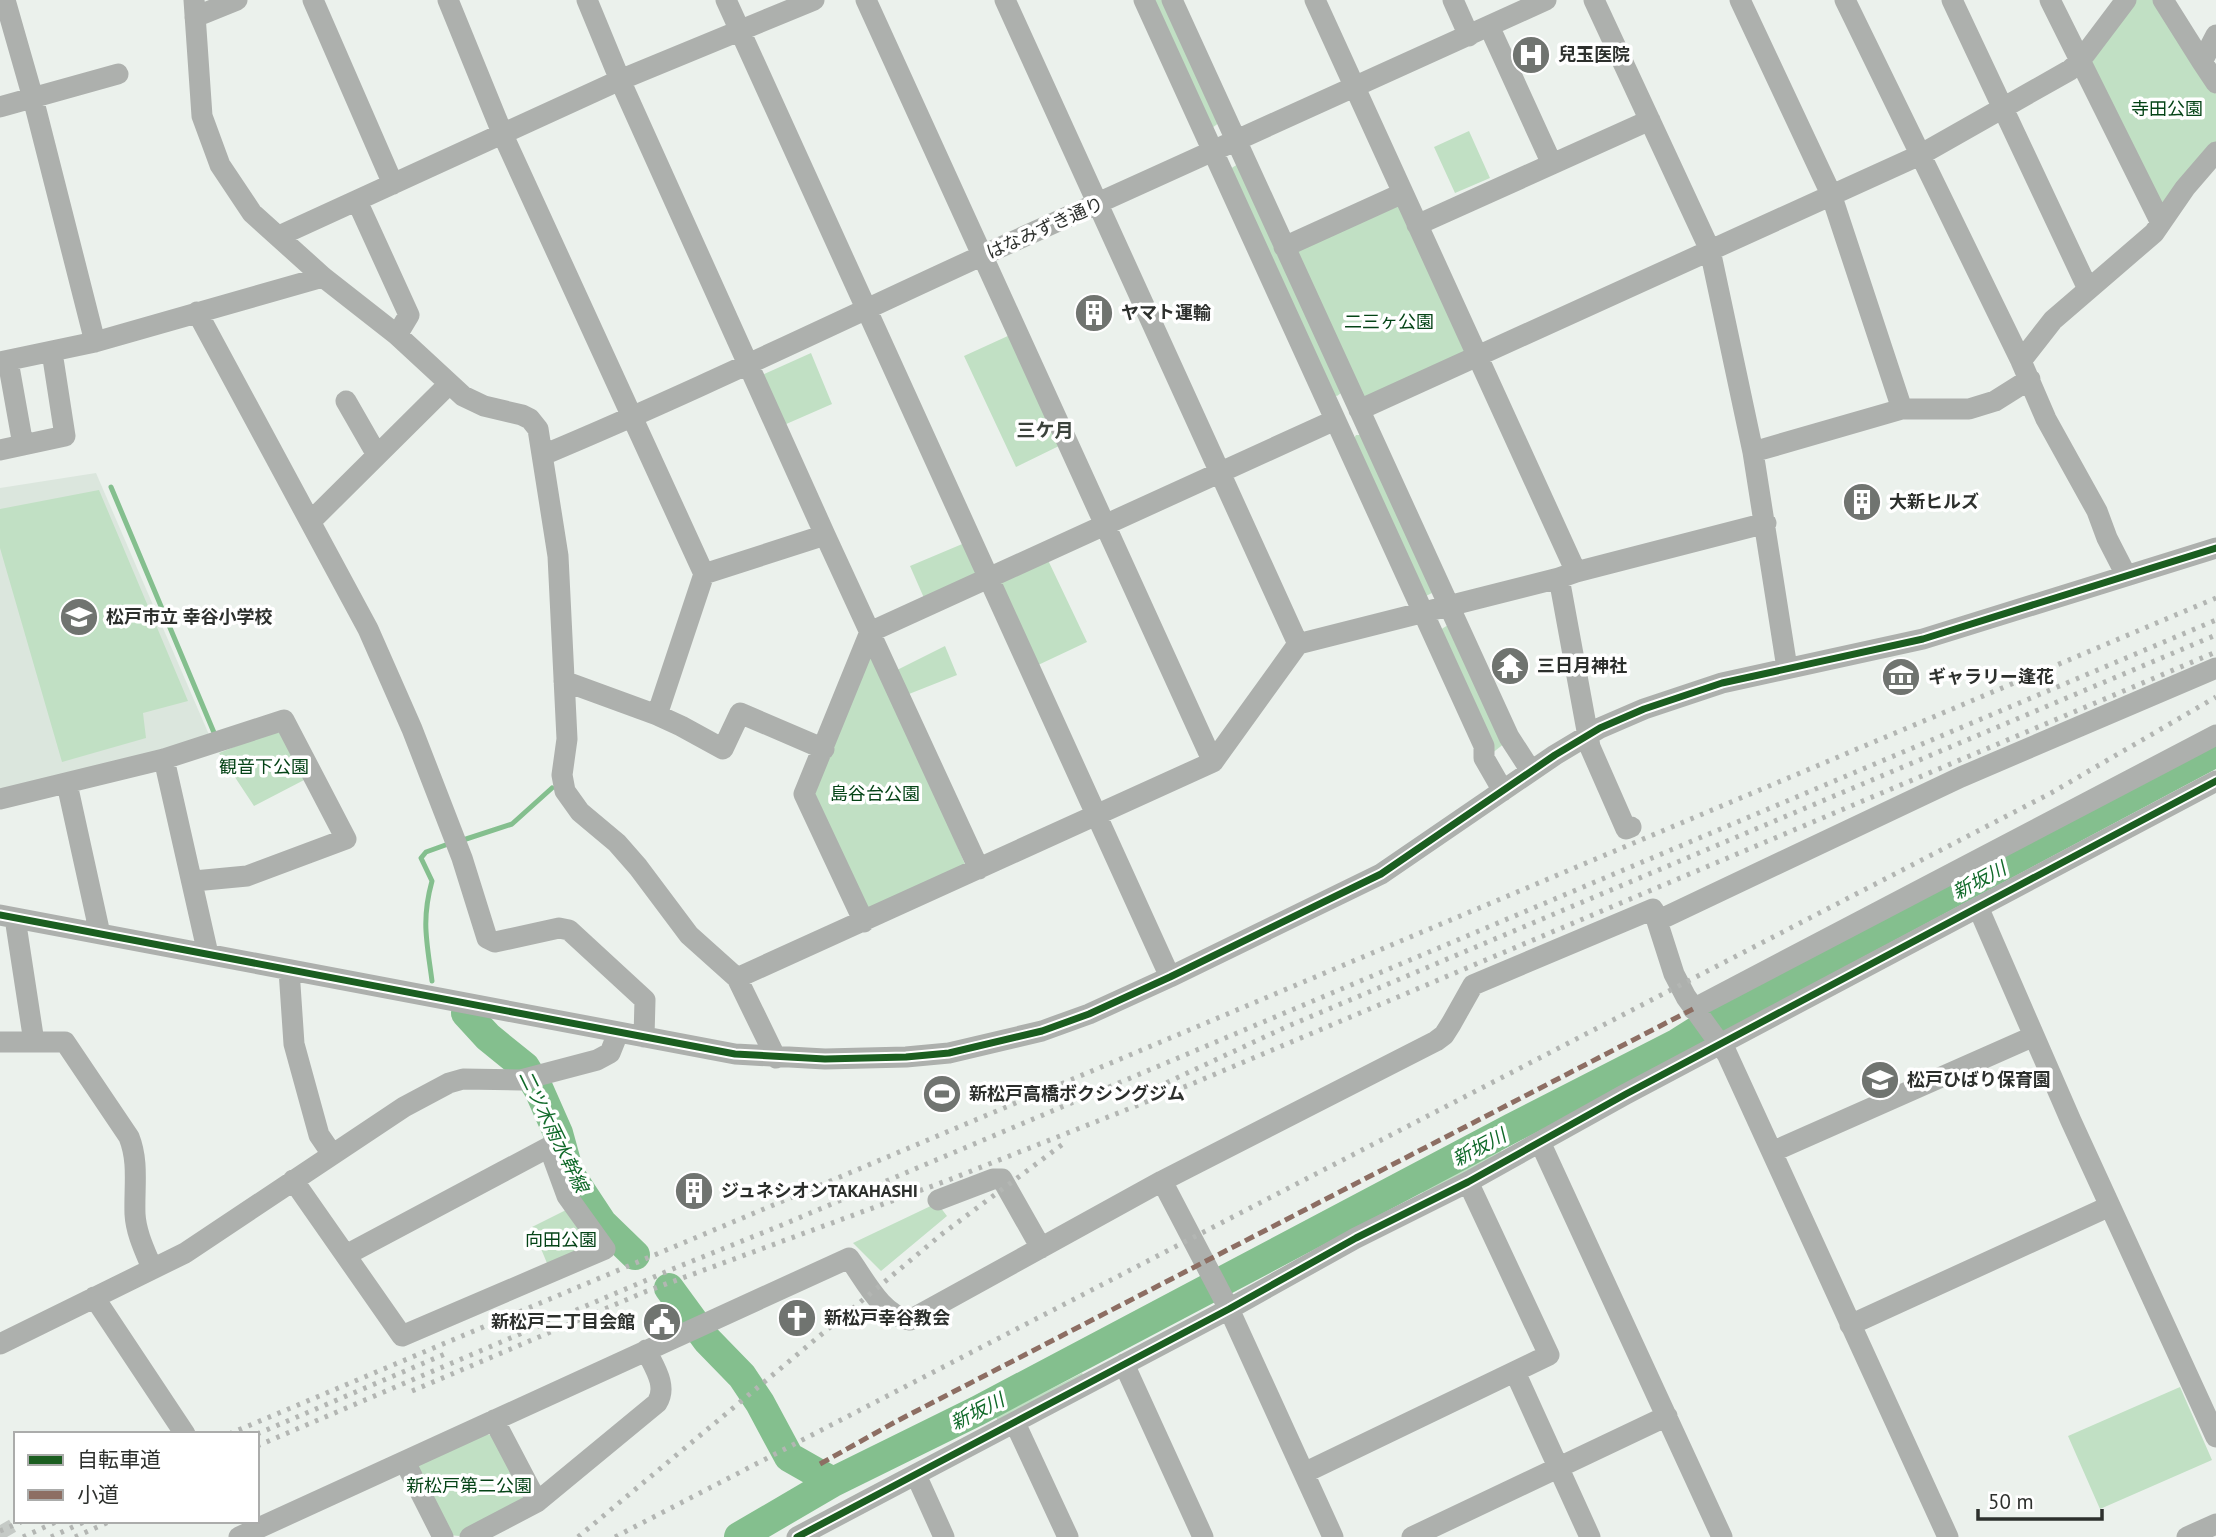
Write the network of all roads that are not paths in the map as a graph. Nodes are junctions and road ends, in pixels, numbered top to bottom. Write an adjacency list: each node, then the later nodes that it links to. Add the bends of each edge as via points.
1 (5, 0): 33 (street)
2 (237, 0): 22 (street)
3 (313, 0): 43 (street)
4 (448, 0): 37 (street)
5 (587, 0): 30 (street)
6 (726, 0): 24 (street)
7 (814, 0): 24 (street)
8 (866, 0): 53 (street)
9 (1004, 0): 47 (street)
10 (1144, 0): 39 (street)
11 (1172, 0): 38 (street)
12 (1315, 0): 32 (street)
13 (1453, 0): 26 (street)
14 (1546, 0): 23 (street, はなみずき通り)
15 (1594, 0): 36 (street)
16 (1740, 0): 45 (street)
17 (1845, 0): 41 (street)
18 (1952, 0): 35 (street)
19 (2050, 0): 27 (street)
20 (2126, 0): 27 (street)
21 (2163, 0): 28 (street)
22 (194, 8): 50 (street, via 202,116 220,165 252,213)
23 (1489, 26): 26 (street, はなみずき通り); 42 (street)
24 (739, 30): 30 (street); 56 (street)
25 (2216, 35): 28 (street)
26 (1469, 36): 32 (street, はなみずき通り)
27 (2080, 61): 35 (street); 48 (street)
28 (2202, 62): 31 (street)
29 (118, 74): 33 (street)
30 (620, 80): 37 (street); 63 (street)
31 (2216, 83)
32 (1354, 88): 38 (street, はなみずき通り); 44 (street)
33 (33, 98): 34 (street); 59 (street)
34 (0, 107)
35 (2004, 108): 41 (street); 55 (street)
36 (1650, 120): 42 (street); 52 (street)
37 (503, 135): 43 (street); 69 (street)
38 (1235, 140): 39 (street, はなみずき通り); 51 (street)
39 (1213, 150): 47 (street, はなみずき通り); 70 (street)
40 (2216, 152): 48 (street)
41 (1920, 155): 45 (street); 64 (street)
42 (1552, 164): 49 (street)
43 (393, 184): 46 (street)
44 (1403, 193): 49 (street); 51 (street)
45 (1830, 194): 52 (street); 67 (street)
46 (357, 201): 50 (street); 58 (street, via 409,315)
47 (1097, 205): 53 (street, はなみずき通り); 76 (street)
48 (2161, 223): 55 (street)
49 (1417, 225): 61 (street)
50 (279, 236): 54 (street)
51 (1284, 247): 68 (street)
52 (1710, 250): 61 (street); 73 (street)
53 (983, 256): 56 (street, はなみずき通り); 78 (street)
54 (323, 277): 57 (street); 58 (street)
55 (2088, 289): 64 (street, via 2053,320)
56 (867, 309): 63 (street, はなみずき通り); 85 (street)
57 (197, 312): 59 (street); 77 (street)
58 (397, 335): 65 (street)
59 (95, 342): 60 (street)
60 (52, 352): 62 (street); 71 (street, via 65,436)
61 (1476, 356): 68 (street); 83 (street)
62 (4, 362): 71 (street)
63 (748, 364): 69 (street, はなみずき通り); 80 (street)
64 (2025, 370): 67 (street, via 1995,401 1969,409); 84 (street)
65 (449, 384): 74 (street); 75 (street, via 484,406 530,419 538,429)
66 (346, 401): 74 (street)
67 (1902, 409): 73 (street)
68 (1359, 410): 86 (street)
69 (632, 417): 75 (street, はなみずき通り); 82 (street)
70 (1335, 420): 76 (street); 87 (street)
71 (23, 445): 72 (street)
72 (0, 450)
73 (1753, 452): 79 (street)
74 (377, 455): 77 (street)
75 (542, 455): 92 (street, via 558,556)
76 (1218, 472): 78 (street); 89 (street)
77 (311, 521): 120 (street, via 368,629 412,729 487,938 495,942 559,928 569,930 645,1000)
78 (1105, 523): 85 (street); 98 (street)
79 (1766, 523): 83 (street); 90 (street)
80 (825, 535): 82 (street); 88 (street)
81 (2216, 548): 84 (street)
82 (704, 574): 93 (street)
83 (1568, 575): 86 (street); 95 (street)
84 (2126, 575): 90 (street, via 1923,639)
85 (988, 577): 88 (street); 104 (street)
86 (1448, 606): 87 (street); 99 (street, via 1509,737)
87 (1423, 611): 89 (street); 102 (street, via 1484,746 1484,758)
88 (870, 632): 96 (street); 106 (street)
89 (1298, 644): 98 (street)
90 (1787, 668): 95 (street, via 1674,698)
91 (2216, 668): 110 (street, via 1961,777)
92 (564, 681): 93 (street); 116 (street, via 565,791 638,867 689,935)
93 (657, 715): 96 (street, via 723,749 740,713)
94 (2216, 734): 117 (street)
95 (1587, 735): 99 (street); 105 (street, via 1626,829)
96 (824, 749): 111 (street, via 804,794)
97 (164, 759): 101 (street); 107 (street); 107 (street, via 284,720 346,839 247,876)
98 (1213, 762): 104 (street)
99 (1531, 771): 102 (street)
100 (2216, 781): 108 (street)
101 (67, 784): 103 (street); 112 (street)
102 (1503, 791): 115 (street, via 1381,874)
103 (0, 799)
104 (1097, 816): 106 (street); 115 (street)
105 (1631, 827)
106 (979, 869): 111 (street)
107 (194, 881): 113 (street)
108 (1978, 907): 119 (street); 123 (street)
109 (7, 916): 112 (street); 122 (street)
110 (1657, 921): 117 (street, via 1674,974); 129 (street, via 1653,909 1473,985 1436,1041)
111 (864, 922): 116 (street)
112 (100, 934): 113 (street)
113 (208, 954): 114 (street)
114 (289, 970): 118 (street); 127 (street, via 293,1044 319,1135)
115 (1170, 977): 124 (street, via 1089,1014 1002,1042 949,1053)
116 (737, 978): 124 (street)
117 (1693, 1009): 123 (street)
118 (618, 1033): 120 (street); 127 (street, via 604,1058 547,1075 449,1083)
119 (2034, 1036): 126 (street); 132 (street)
120 (645, 1037): 124 (street)
121 (0, 1042): 122 (street)
122 (34, 1042): 135 (street, via 65,1042 129,1137 136,1154 135,1216)
123 (1720, 1044): 125 (street); 126 (street)
124 (776, 1058)
125 (1540, 1142): 130 (street); 143 (street)
126 (1772, 1152): 138 (street)
127 (332, 1154): 128 (street)
128 (293, 1180): 134 (street); 135 (street, via 185,1253)
129 (1162, 1181): 133 (street); 137 (street)
130 (1468, 1182): 137 (street); 142 (street, via 1549,1355)
131 (938, 1199): 133 (street, via 1002,1179)
132 (2110, 1206): 138 (street); 147 (street)
133 (1041, 1248): 140 (street, via 910,1320 898,1318 883,1304 849,1258)
134 (345, 1255): 134 (street, via 402,1336 605,1248 567,1196 549,1147)
135 (152, 1268): 136 (street)
136 (94, 1297): 139 (street); 146 (street)
137 (1229, 1309): 141 (street); 150 (street)
138 (1850, 1325): 167 (street)
139 (0, 1344)
140 (646, 1350): 144 (street); 152 (street, via 662,1384 657,1403)
141 (1124, 1364): 145 (street); 161 (street)
142 (1515, 1372): 149 (street); 150 (street)
143 (1667, 1416): 149 (street); 166 (street)
144 (494, 1420): 148 (street); 152 (street)
145 (1015, 1423): 151 (street); 160 (street)
146 (184, 1432)
147 (2216, 1437)
148 (405, 1462): 156 (street); 157 (street)
149 (1559, 1468): 153 (street); 165 (street)
150 (1304, 1473): 162 (street)
151 (916, 1475): 155 (street); 159 (street)
152 (537, 1502): 158 (street)
153 (1453, 1517): 163 (street); 164 (street)
154 (2216, 1524): 168 (street)
155 (811, 1534)
156 (240, 1537)
157 (443, 1537)
158 (470, 1537)
159 (944, 1537)
160 (1068, 1537)
161 (1203, 1537)
162 (1333, 1537)
163 (1412, 1537)
164 (1462, 1537)
165 (1590, 1537)
166 (1722, 1537)
167 (1948, 1537)
168 (2187, 1537)

